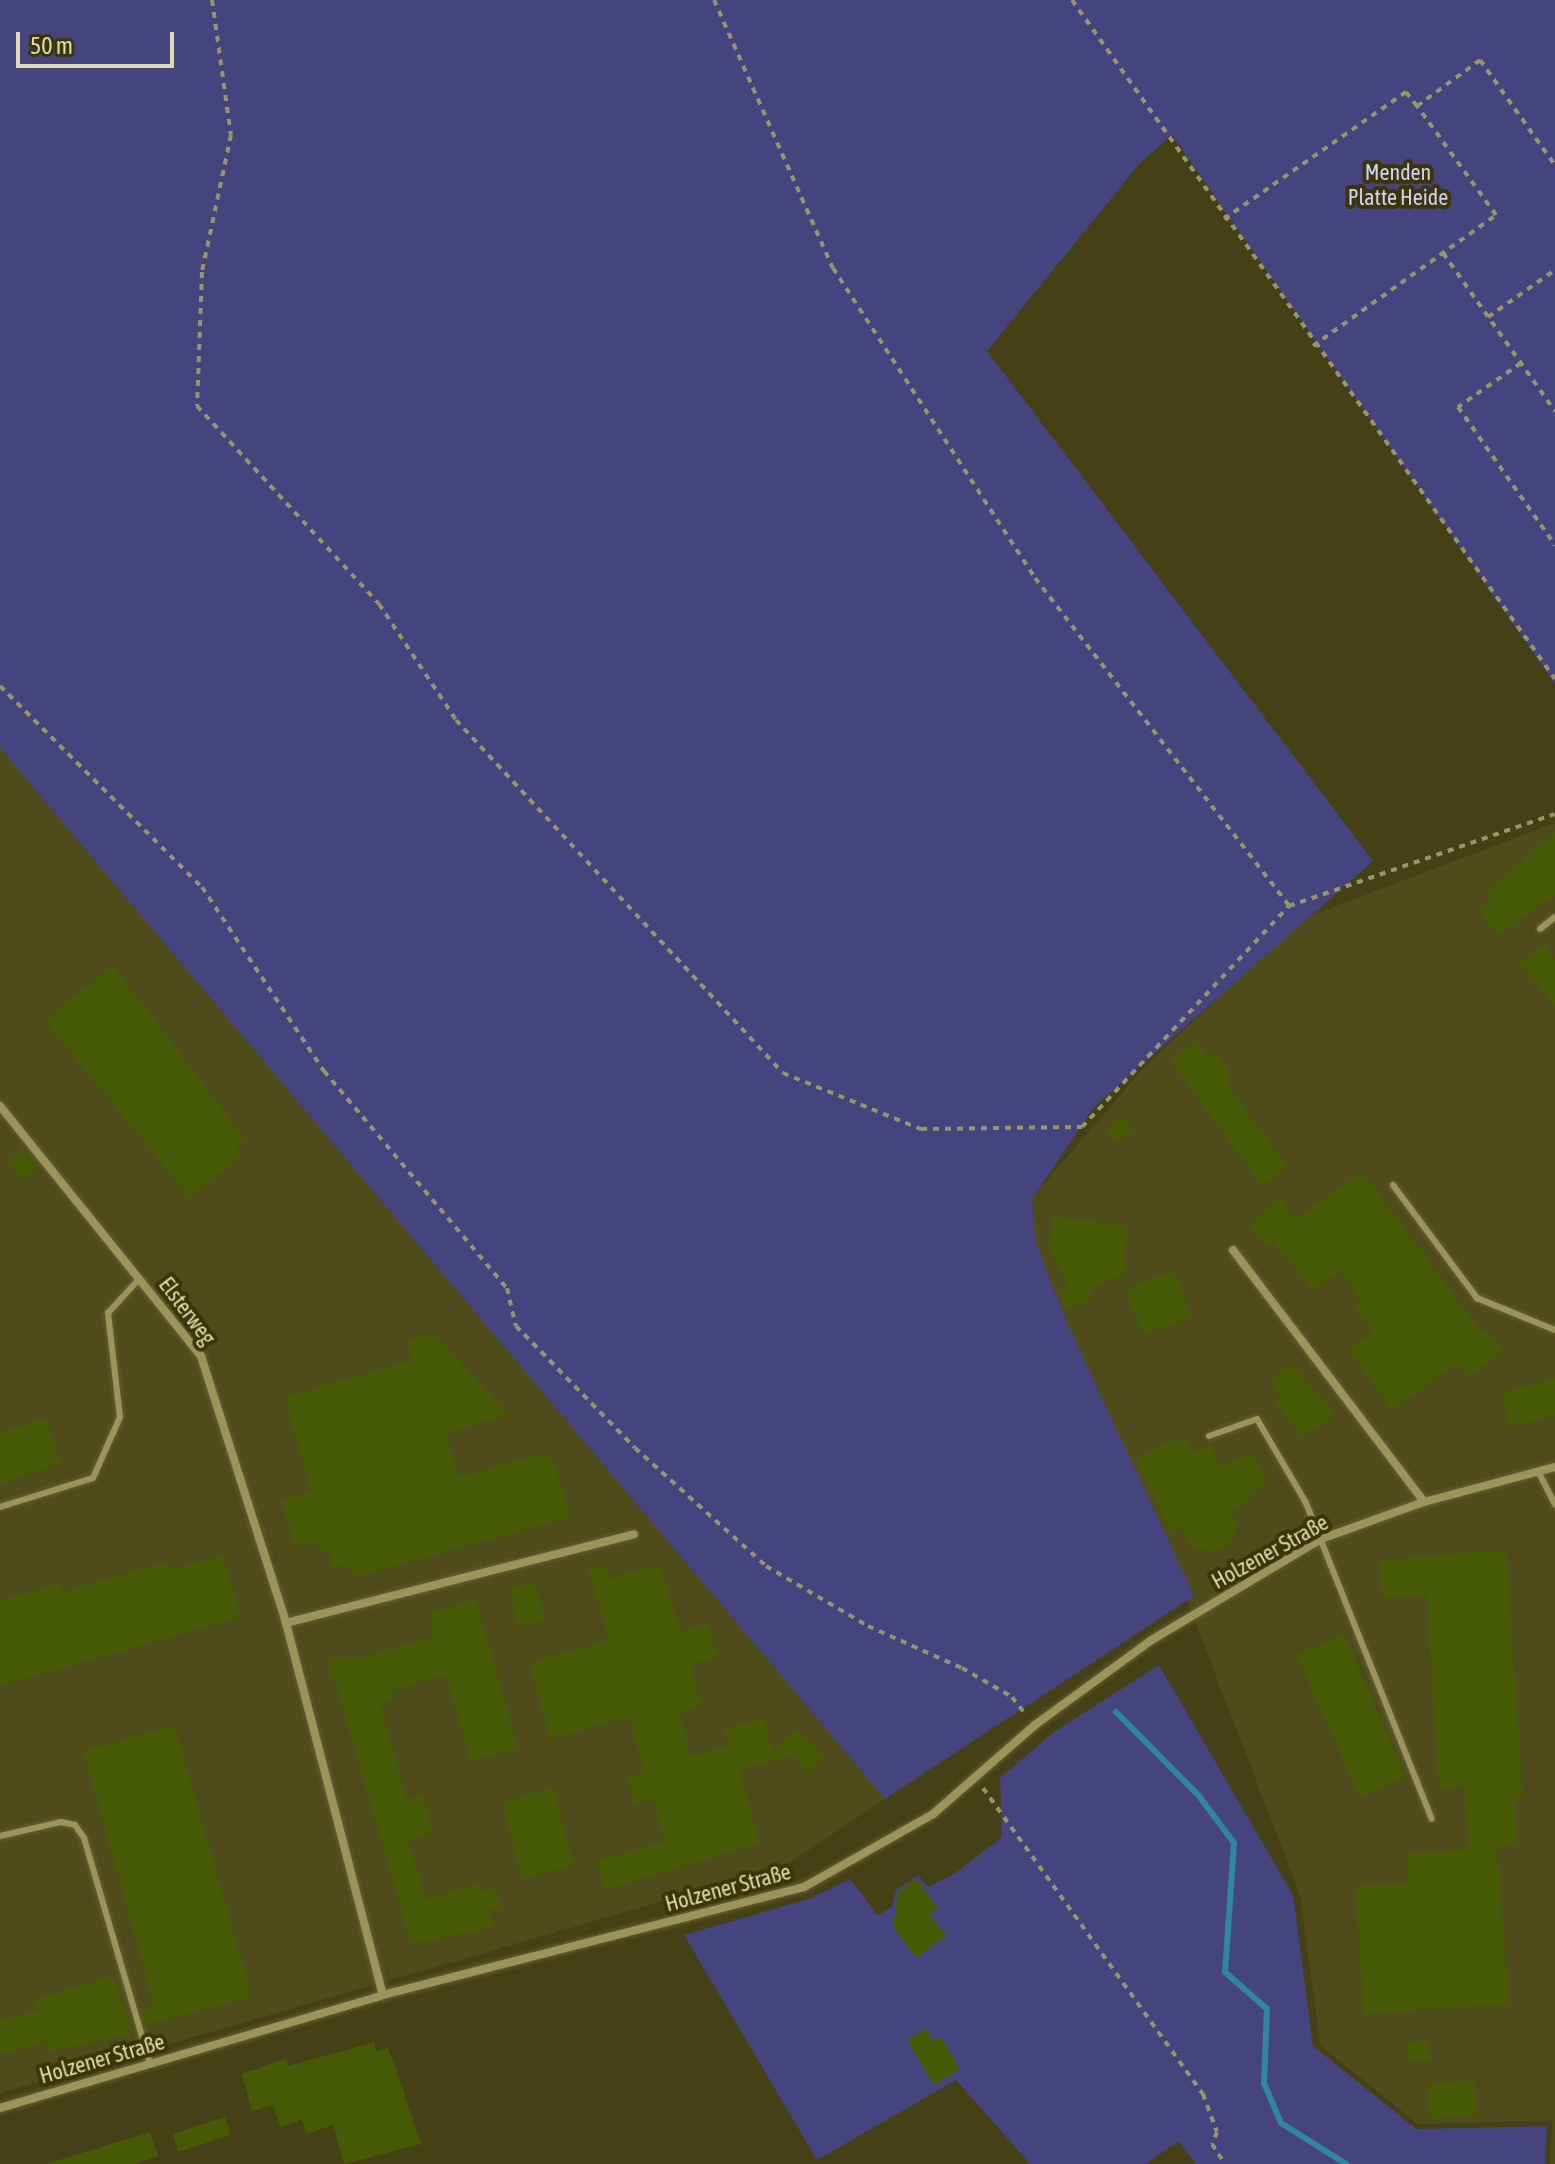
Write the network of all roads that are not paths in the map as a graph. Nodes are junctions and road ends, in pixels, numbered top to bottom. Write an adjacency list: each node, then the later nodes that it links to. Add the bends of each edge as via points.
1 (1555, 917): 2 (lane)
2 (1540, 929)
3 (0, 1106): 6 (street, Elsterweg)
4 (1393, 1185): 7 (lane, via 1477,1298)
5 (1233, 1250): 11 (street)
6 (139, 1279): 13 (lane, via 108,1313 120,1417 93,1478); 16 (street, Elsterweg, via 201,1356)
7 (1555, 1330)
8 (1209, 1436): 15 (lane, via 1257,1419)
9 (1555, 1467): 10 (street, Holzener Straße)
10 (1538, 1471): 11 (street, Holzener Straße); 12 (lane)
11 (1424, 1502): 15 (street, Holzener Straße)
12 (1555, 1505)
13 (0, 1507)
14 (634, 1534): 16 (street)
15 (1321, 1539): 17 (lane); 19 (street, Holzener Straße, via 1150,1641 1035,1725 933,1814 804,1887)
16 (286, 1623): 19 (street, Elsterweg)
17 (1432, 1819)
18 (0, 1836): 20 (lane, via 61,1822 75,1825 84,1838)
19 (383, 1995): 20 (street, Holzener Straße)
20 (150, 2063): 21 (street, Holzener Straße)
21 (0, 2108)

